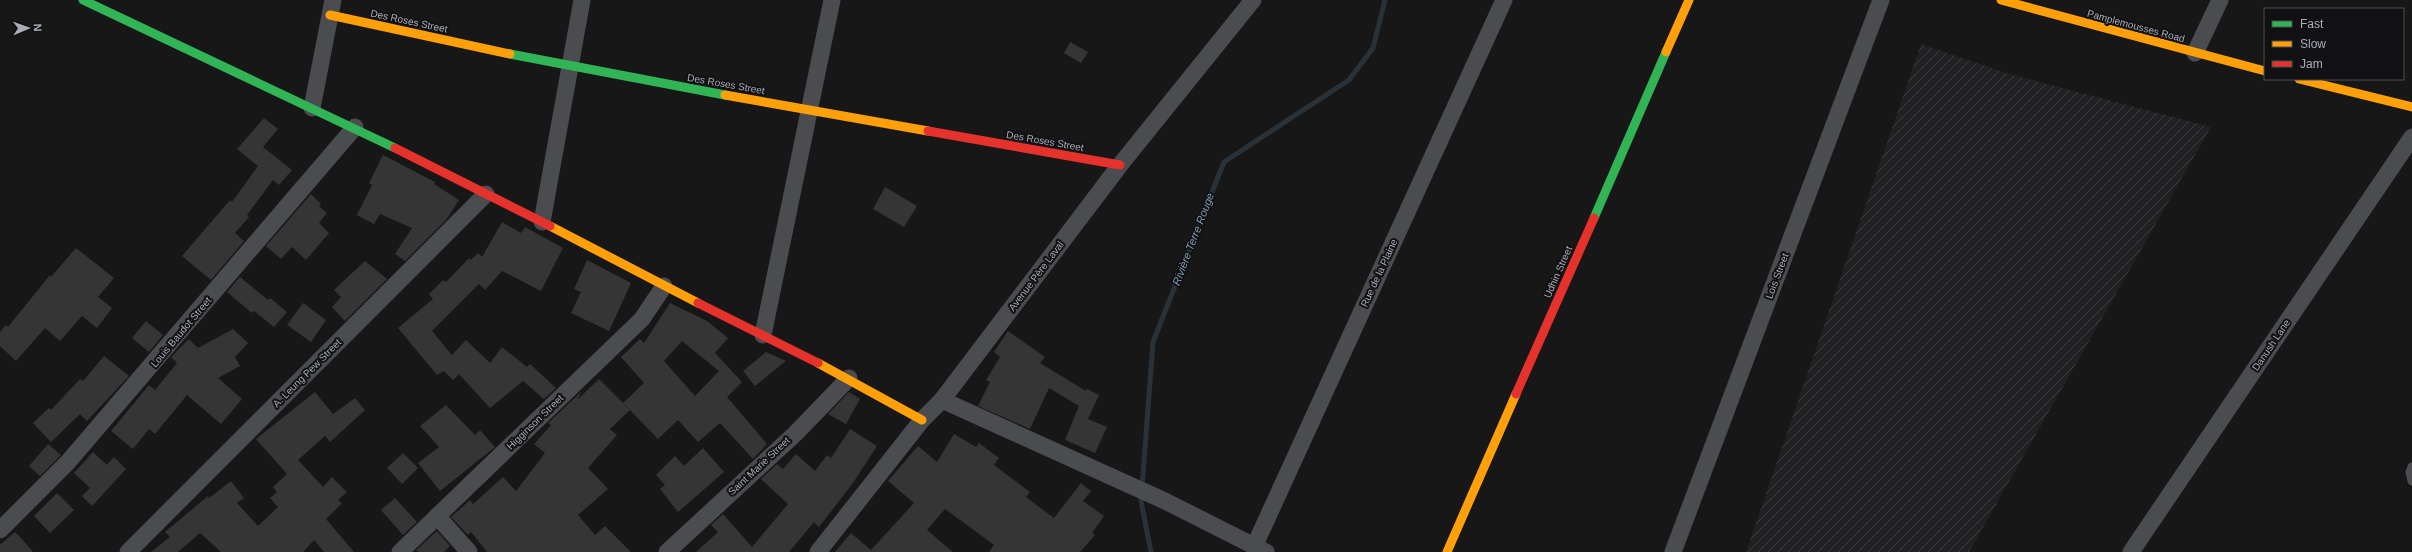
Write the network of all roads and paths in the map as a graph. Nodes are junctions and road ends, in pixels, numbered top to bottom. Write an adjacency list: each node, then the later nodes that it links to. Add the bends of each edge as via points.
1 (83, 0): 16 (street)
2 (582, 0): 12 (street)
3 (832, 0): 17 (street)
4 (1252, 0): 20 (street, Avenue Père Laval)
5 (1504, 0): 32 (street, Rue de la Plaine)
6 (1689, 0): 38 (street, Udhin Street)
7 (1881, 0): 39 (street, Lois Street)
8 (2001, 0): 11 (street, Pamplemousses Road)
9 (2220, 0): 11 (street)
10 (332, 7): 12 (street, Des Roses Street); 16 (street)
11 (2195, 53): 13 (street, Pamplemousses Road)
12 (570, 67): 17 (street, Des Roses Street); 22 (street)
13 (2264, 71)
14 (2303, 80): 15 (street)
15 (2411, 105)
16 (312, 108): 18 (street)
17 (809, 111): 20 (street, Des Roses Street); 24 (street)
18 (354, 127): 21 (street); 31 (street, Louis Baudot Street, via 68,462)
19 (2412, 138): 40 (street, Danush Lane)
20 (1120, 165): 26 (street, Avenue Père Laval)
21 (486, 194): 22 (street); 33 (street, A. Leung Pew Street)
22 (542, 222): 23 (street)
23 (664, 286): 24 (street); 30 (street, Higginson Street, via 642,319)
24 (763, 335): 25 (street)
25 (849, 378): 27 (street); 36 (street, Saint Marie Street, via 796,433)
26 (942, 400): 27 (street, Avenue Père Laval); 32 (street, via 1127,486 1165,501)
27 (922, 420): 37 (street, Avenue Père Laval)
28 (2412, 467): 29 (lane)
29 (2412, 481)
30 (437, 516): 34 (street, Higginson Street); 35 (street)
31 (0, 530)
32 (1260, 549)
33 (128, 552)
34 (400, 552)
35 (469, 552)
36 (667, 552)
37 (818, 552)
38 (1447, 552)
39 (1674, 552)
40 (2131, 552)

